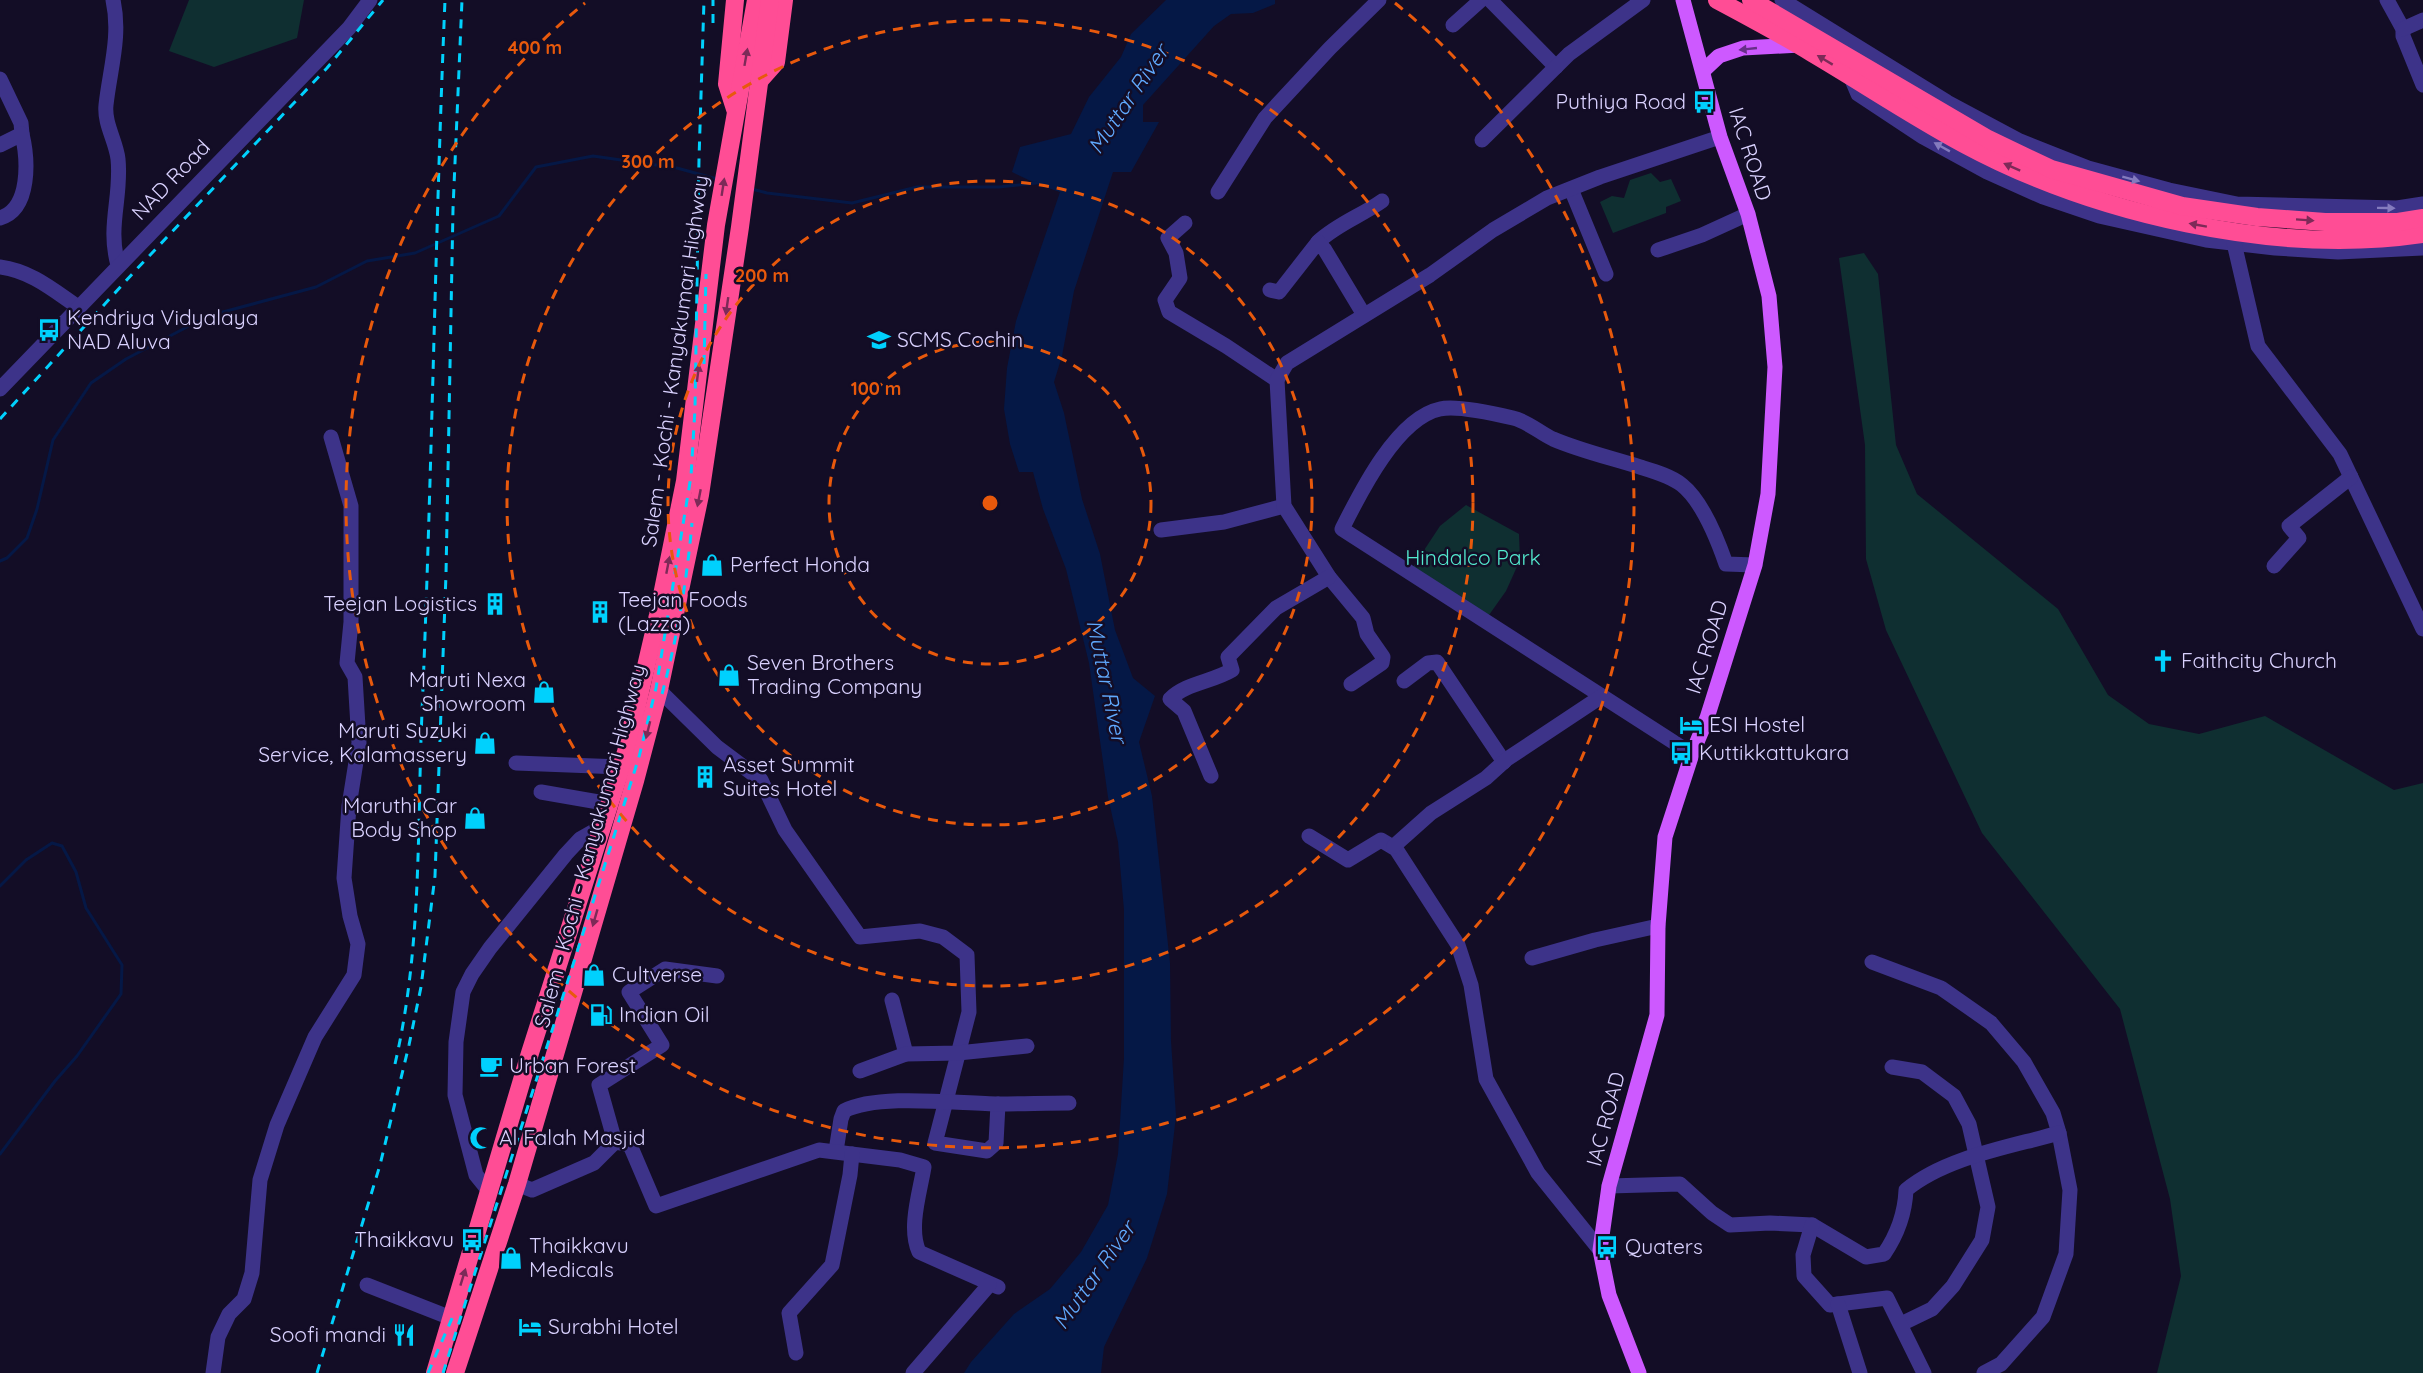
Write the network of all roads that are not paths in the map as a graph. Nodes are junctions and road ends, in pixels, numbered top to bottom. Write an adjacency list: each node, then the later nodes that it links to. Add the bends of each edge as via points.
1 (113, 0): 44 (street, via 116,46 106,108 118,158 113,228)
2 (370, 0): 44 (street, NAD Road, via 349,28)
3 (735, 0): 26 (highway, via 727,84)
4 (756, 0): 26 (highway, Salem - Kochi - Kanyakumari Highway, one-way to 4)
5 (770, 0): 24 (highway, Salem - Kochi - Kanyakumari Highway)
6 (783, 0): 24 (highway, via 776,62)
7 (1380, 0): 32 (street, via 1265,118)
8 (1481, 0): 17 (street)
9 (1490, 0): 20 (street)
10 (1643, 0): 20 (street)
11 (1683, 0): 21 (main road, IAC ROAD)
12 (1717, 0): 19 (highway)
13 (1751, 0): 37 (highway, one-way to 37, via 1988,139 2051,169 2182,206 2257,217 2325,222)
14 (1782, 0): 34 (street, one-way to 34, via 1947,102 2020,141 2088,168 2237,204 2397,208)
15 (2387, 0): 18 (street)
16 (2423, 20): 18 (street)
17 (1454, 25)
18 (2403, 28): 25 (street)
19 (1800, 45): 21 (main road, one-way to 21, via 1743,48 1719,56); 22 (highway, one-way to 19)
20 (1556, 67): 29 (street)
21 (1703, 71): 28 (main road, IAC ROAD)
22 (1850, 75): 39 (highway, one-way to 22, via 2332,240 2270,235 2195,225 2127,208 2013,168 1934,127); 41 (street, one-way to 22, via 2159,231 2099,216 2034,193 1923,137 1858,94)
23 (0, 79): 27 (street, via 21,123)
24 (760, 80): 62 (highway, Salem - Kochi - Kanyakumari Highway, one-way to 62, via 700,495)
25 (2423, 85)
26 (736, 114): 67 (highway, Salem - Kochi - Kanyakumari Highway, one-way to 26, via 685,481 716,225)
27 (22, 134): 30 (street); 36 (street, via 24,184 18,204)
28 (1720, 137): 31 (street); 35 (main road, IAC ROAD)
29 (1482, 140)
30 (0, 145)
31 (1571, 189): 46 (street); 49 (street, via 1547,198 1493,230)
32 (1218, 192)
33 (1382, 201): 40 (street)
34 (2423, 204)
35 (1748, 214): 43 (street); 56 (main road, IAC ROAD, via 1769,296 1775,367 1768,494)
36 (0, 218)
37 (2423, 218)
38 (1185, 223): 50 (street, via 1168,238 1176,253 1180,278 1165,300 1170,312)
39 (2423, 234)
40 (1318, 242): 47 (street, via 1279,292); 49 (street)
41 (2234, 243): 42 (street, via 2338,252); 53 (street, via 2258,346 2340,454)
42 (2423, 248)
43 (1658, 250)
44 (118, 265): 48 (street, NAD Road)
45 (0, 267): 48 (street, via 18,269 35,277)
46 (1606, 274)
47 (1270, 290)
48 (78, 307): 51 (street, NAD Road)
49 (1364, 315): 50 (street, via 1287,363)
50 (1277, 380): 54 (street)
51 (0, 388)
52 (331, 437): 104 (street, via 351,506 347,663 355,677 359,743 344,878 358,944 354,975 315,1037 278,1125 260,1180 252,1274 244,1299 229,1314 218,1337)
53 (2351, 477): 57 (street, via 2289,526 2299,538); 59 (street)
54 (1284, 506): 55 (street, via 1224,522); 58 (street)
55 (1161, 530)
56 (1755, 565): 63 (street, via 1726,564 1701,510 1682,485 1658,473 1554,439 1516,418 1441,408 1414,420 1378,466 1342,530); 64 (main road, IAC ROAD)
57 (2274, 566)
58 (1329, 577): 61 (street, via 1363,618 1367,634 1383,657 1382,663); 68 (street, via 1276,608 1228,657 1232,670 1179,690 1170,699 1184,711)
59 (2423, 629)
60 (1404, 681): 65 (street, via 1428,663 1437,662)
61 (1351, 684)
62 (659, 690): 80 (street, via 717,747 762,780 785,830 860,937 920,930 943,937 968,955 969,1012); 93 (highway, Salem - Kochi - Kanyakumari Highway, one-way to 93)
63 (1602, 696): 64 (street); 65 (street)
64 (1692, 754): 74 (main road, IAC ROAD, via 1665,837)
65 (1504, 762): 73 (street, via 1431,813)
66 (516, 763): 67 (street)
67 (621, 767): 70 (highway, Salem - Kochi - Kanyakumari Highway)
68 (1211, 776)
69 (541, 792): 70 (street)
70 (610, 804): 71 (highway, Salem - Kochi - Kanyakumari Highway)
71 (603, 826): 89 (highway, Salem - Kochi - Kanyakumari Highway); 96 (street, via 584,836 566,854 490,948 464,992 456,1042 455,1095 476,1175)
72 (1309, 836): 73 (street, via 1348,860 1382,840)
73 (1394, 846): 98 (street, via 1458,945 1471,985 1486,1079 1538,1173)
74 (1658, 926): 75 (street); 95 (main road, IAC ROAD, via 1657,1015)
75 (1532, 958)
76 (1872, 962): 87 (street, via 1941,988 1991,1023 2024,1062 2053,1113)
77 (717, 976): 88 (street, via 665,969 629,992 662,1045 599,1085)
78 (892, 1000): 81 (street)
79 (1027, 1046): 80 (street)
80 (958, 1053): 81 (street); 84 (street)
81 (906, 1054): 83 (street)
82 (1892, 1067): 92 (street, via 1922,1072 1954,1096 1969,1124)
83 (860, 1071)
84 (946, 1101): 86 (street); 86 (street, via 935,1143 987,1151 996,1143); 90 (street, via 872,1103 851,1108 840,1119)
85 (1069, 1103): 86 (street)
86 (998, 1104)
87 (2059, 1134): 92 (street); 111 (street, via 2070,1190 2066,1254 2043,1317 2001,1364)
88 (615, 1142): 90 (street, via 630,1146 656,1206 819,1150); 94 (street, via 594,1163 532,1190)
89 (501, 1150): 93 (highway); 96 (highway, Salem - Kochi - Kanyakumari Highway)
90 (836, 1151): 91 (street)
91 (852, 1154): 103 (street, via 832,1265 789,1313); 107 (street, via 924,1167 915,1227 919,1252 993,1286)
92 (1977, 1156): 97 (street, via 1922,1176 1906,1190 1906,1207 1884,1254 1866,1257); 102 (street, via 1988,1207 1982,1240 1953,1286 1932,1309)
93 (524, 1159): 94 (highway, Salem - Kochi - Kanyakumari Highway)
94 (517, 1184): 106 (highway, Salem - Kochi - Kanyakumari Highway)
95 (1609, 1186): 97 (street, via 1680,1184 1730,1225); 98 (main road, IAC ROAD)
96 (489, 1191): 101 (highway, Salem - Kochi - Kanyakumari Highway, one-way to 96)
97 (1812, 1225): 100 (street, via 1803,1254 1804,1276 1830,1305)
98 (1600, 1250): 108 (main road, IAC ROAD, via 1609,1295)
99 (367, 1285): 101 (street)
100 (1838, 1304): 102 (street, via 1887,1298); 109 (street)
101 (451, 1318): 105 (highway, Salem - Kochi - Kanyakumari Highway)
102 (1901, 1324): 110 (street)
103 (796, 1353)
104 (213, 1373)
105 (435, 1373)
106 (455, 1373)
107 (913, 1373)
108 (1639, 1373)
109 (1860, 1373)
110 (1924, 1373)
111 (1984, 1373)

